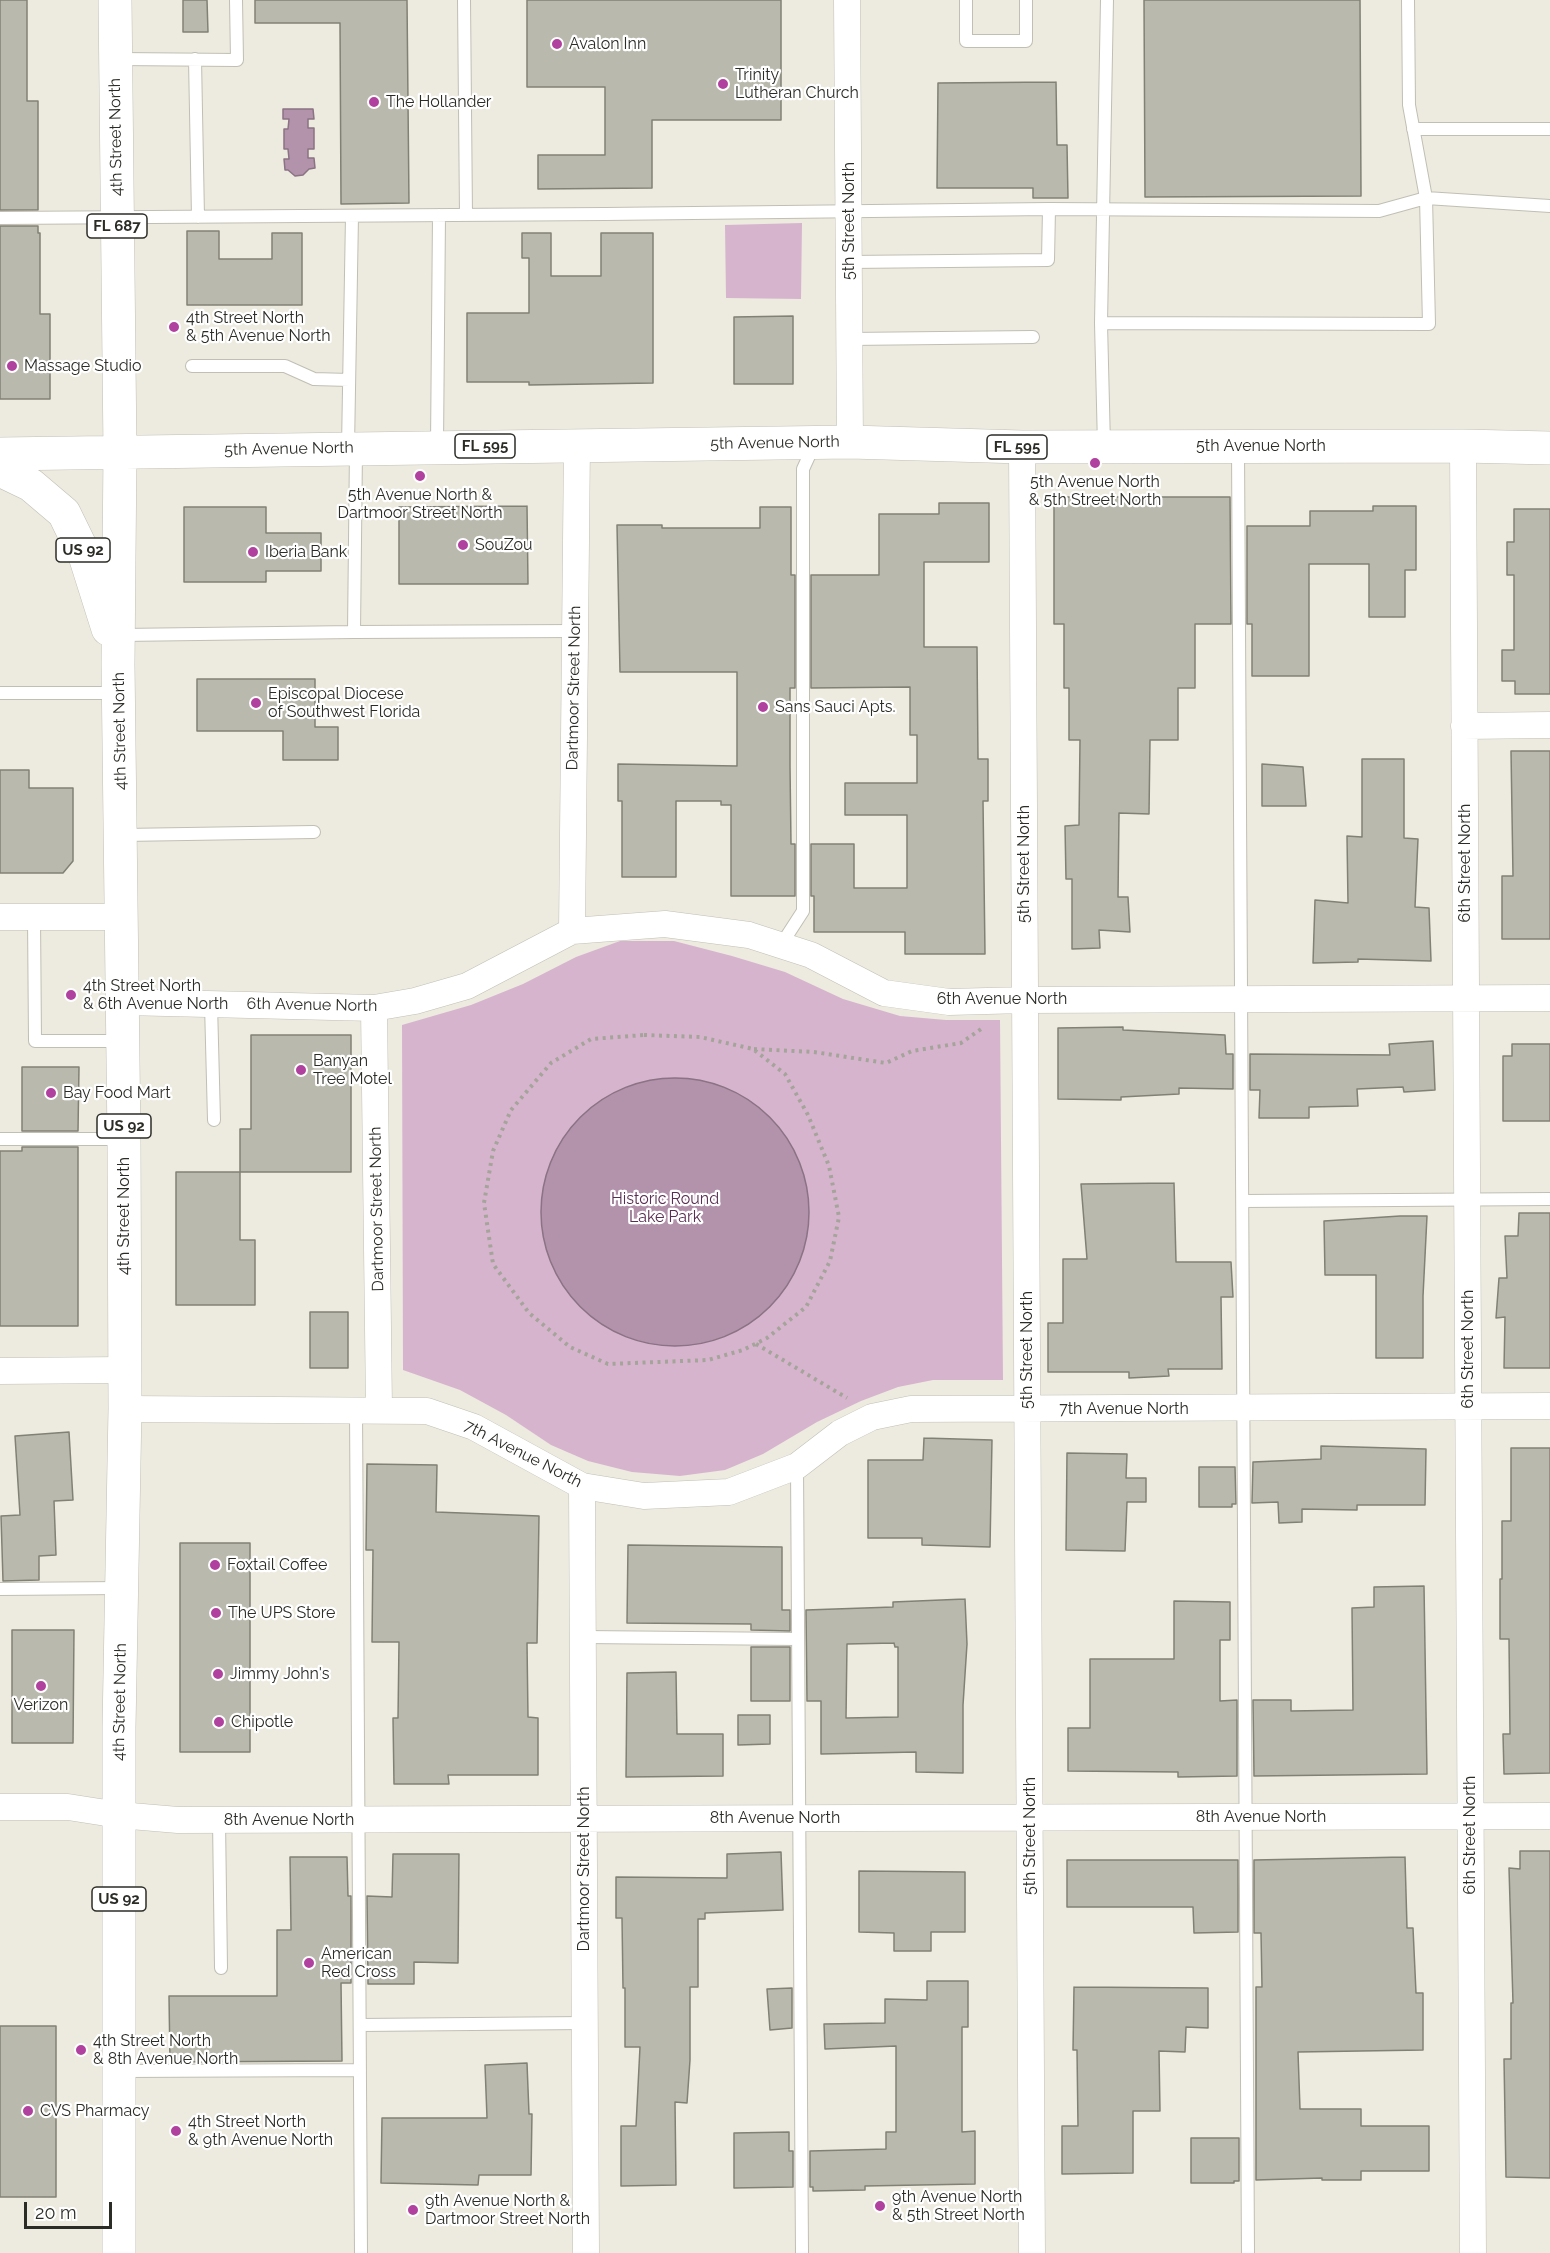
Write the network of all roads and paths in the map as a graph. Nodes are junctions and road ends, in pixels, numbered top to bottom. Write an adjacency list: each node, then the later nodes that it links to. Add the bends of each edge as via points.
1 (115, 0): 9 (main road, 4th Street North / FL 687)
2 (236, 0): 10 (lane, via 237,60)
3 (464, 0): 19 (lane)
4 (848, 0): 17 (street, 5th Street North)
5 (966, 0): 6 (lane, via 966,41 1026,41)
6 (1026, 0)
7 (1107, 0): 16 (lane)
8 (1408, 0): 11 (lane, via 1409,105)
9 (115, 59): 10 (lane); 21 (main road, 4th Street North / FL 687)
10 (195, 59): 22 (lane)
11 (1413, 129): 12 (lane); 13 (lane)
12 (1550, 129)
13 (1426, 198): 14 (lane); 16 (lane, via 1379,212); 25 (lane, via 1429,324)
14 (1550, 206)
15 (1049, 209): 16 (lane); 17 (lane); 24 (lane, via 1048,260)
16 (1104, 209): 25 (lane)
17 (849, 210): 19 (lane); 24 (street, 5th Street North)
18 (439, 215): 19 (lane); 20 (lane); 33 (lane)
19 (466, 215)
20 (352, 216): 22 (lane); 29 (lane)
21 (117, 217): 22 (lane); 23 (lane); 40 (main road, 4th Street North / FL 687)
22 (198, 217)
23 (0, 218)
24 (849, 262): 27 (street, 5th Street North)
25 (1101, 323): 37 (lane)
26 (1034, 337): 27 (lane)
27 (849, 339): 30 (street, 5th Street North)
28 (192, 366): 29 (lane, via 285,366 314,379)
29 (349, 380): 38 (lane)
30 (850, 442): 31 (main road, 5th Avenue North / FL 595); 36 (main road, 5th Avenue North / FL 595)
31 (815, 443): 32 (main road, 5th Avenue North / FL 595); 55 (lane, via 803,469 803,911)
32 (577, 444): 33 (main road, 5th Avenue North / FL 595); 43 (street, Dartmoor Street North)
33 (437, 446): 38 (main road, 5th Avenue North / FL 595)
34 (1238, 446): 35 (main road, 5th Avenue North / FL 595); 37 (main road, 5th Avenue North / FL 595); 57 (lane)
35 (1463, 446): 39 (main road, 5th Avenue North / FL 595); 48 (street, 6th Street North)
36 (1022, 447): 37 (main road, 5th Avenue North / FL 595); 59 (street, 5th Street North)
37 (1104, 447)
38 (352, 448): 40 (main road, 5th Avenue North / FL 595); 44 (lane)
39 (1550, 448)
40 (120, 451): 41 (main road, 5th Avenue North / FL 595); 45 (main road, 4th Street North / US 92)
41 (0, 454)
42 (0, 470): 45 (main road, US 92, via 31,485 64,513 85,556)
43 (575, 631): 44 (lane); 54 (street, Dartmoor Street North)
44 (354, 632): 45 (lane)
45 (119, 664): 46 (lane); 50 (main road, 4th Street North / US 92)
46 (0, 693)
47 (1550, 725): 48 (street)
48 (1464, 726): 58 (street, 6th Street North)
49 (314, 832): 50 (lane)
50 (121, 836): 51 (main road, 4th Street North / US 92)
51 (123, 916): 53 (street); 60 (main road, 4th Street North / US 92)
52 (0, 917): 53 (street)
53 (34, 917): 63 (lane, via 35,1041)
54 (572, 931): 55 (street, 6th Avenue North, via 665,924 749,935); 62 (street, 6th Avenue North, via 468,986)
55 (782, 945): 59 (street, 6th Avenue North, via 811,955 884,993 950,1002)
56 (1550, 998): 58 (street, 6th Avenue North)
57 (1241, 999): 58 (street, 6th Avenue North); 59 (street, 6th Avenue North); 70 (lane)
58 (1466, 999): 68 (street, 6th Street North)
59 (1025, 1000): 64 (path, via 961,1043 912,1051 886,1063); 79 (street, 5th Street North)
60 (124, 1002): 61 (street, 6th Avenue North); 63 (main road, 4th Street North / US 92)
61 (211, 1004): 62 (street, 6th Avenue North); 65 (lane)
62 (374, 1008): 78 (street, Dartmoor Street North)
63 (124, 1041): 66 (main road, 4th Street North / US 92)
64 (753, 1048): 71 (path, via 784,1074 808,1115 829,1166 839,1217 830,1261 806,1307); 71 (path, via 700,1037 644,1035 591,1039 551,1063 511,1110 493,1151 484,1203 493,1264 529,1313 570,1347 608,1365 708,1360)
65 (214, 1120)
66 (124, 1138): 67 (lane); 72 (main road, 4th Street North / US 92)
67 (0, 1139)
68 (1467, 1199): 69 (lane); 70 (lane); 75 (street, 6th Street North)
69 (1550, 1199)
70 (1243, 1201): 76 (lane)
71 (755, 1344): 80 (path, via 839,1391)
72 (124, 1370): 73 (street); 77 (main road, 4th Street North / US 92)
73 (0, 1371)
74 (1550, 1406): 75 (street, 7th Avenue North)
75 (1468, 1407): 76 (street, 7th Avenue North); 89 (street, 6th Street North)
76 (1244, 1408): 79 (street, 7th Avenue North); 92 (lane)
77 (125, 1410): 78 (street, 7th Avenue North); 83 (main road, 4th Street North / US 92)
78 (368, 1410): 82 (street, 7th Avenue North, via 428,1411 474,1427); 94 (lane)
79 (1027, 1410): 80 (street, 7th Avenue North, via 911,1410); 93 (street, 5th Street North)
80 (872, 1417): 81 (street, 7th Avenue North, via 840,1433)
81 (797, 1466): 82 (street, 7th Avenue North, via 729,1492 644,1496); 86 (lane)
82 (582, 1486): 85 (street, Dartmoor Street North)
83 (123, 1588): 84 (lane); 88 (main road, 4th Street North / US 92)
84 (0, 1589)
85 (583, 1637): 86 (lane); 95 (street, Dartmoor Street North)
86 (798, 1639): 91 (lane)
87 (0, 1807): 88 (street, 8th Avenue North, via 68,1807)
88 (119, 1815): 96 (street, 8th Avenue North); 101 (main road, 4th Street North / US 92)
89 (1470, 1816): 90 (street, 8th Avenue North); 92 (street, 8th Avenue North); 108 (street, 6th Street North)
90 (1550, 1816)
91 (799, 1817): 93 (street, 8th Avenue North); 95 (street, 8th Avenue North); 105 (lane)
92 (1246, 1817): 93 (street, 8th Avenue North); 107 (lane)
93 (1029, 1818): 106 (street, 5th Street North)
94 (358, 1819): 95 (street, 8th Avenue North); 96 (street, 8th Avenue North); 99 (lane)
95 (584, 1819): 98 (street, Dartmoor Street North)
96 (219, 1820): 97 (lane)
97 (221, 1968)
98 (585, 2023): 99 (lane); 104 (street, Dartmoor Street North)
99 (360, 2025): 100 (lane)
100 (360, 2070): 101 (lane); 103 (lane)
101 (119, 2071): 102 (main road, 4th Street North / US 92)
102 (119, 2253)
103 (361, 2253)
104 (586, 2253)
105 (802, 2253)
106 (1032, 2253)
107 (1248, 2253)
108 (1473, 2253)

